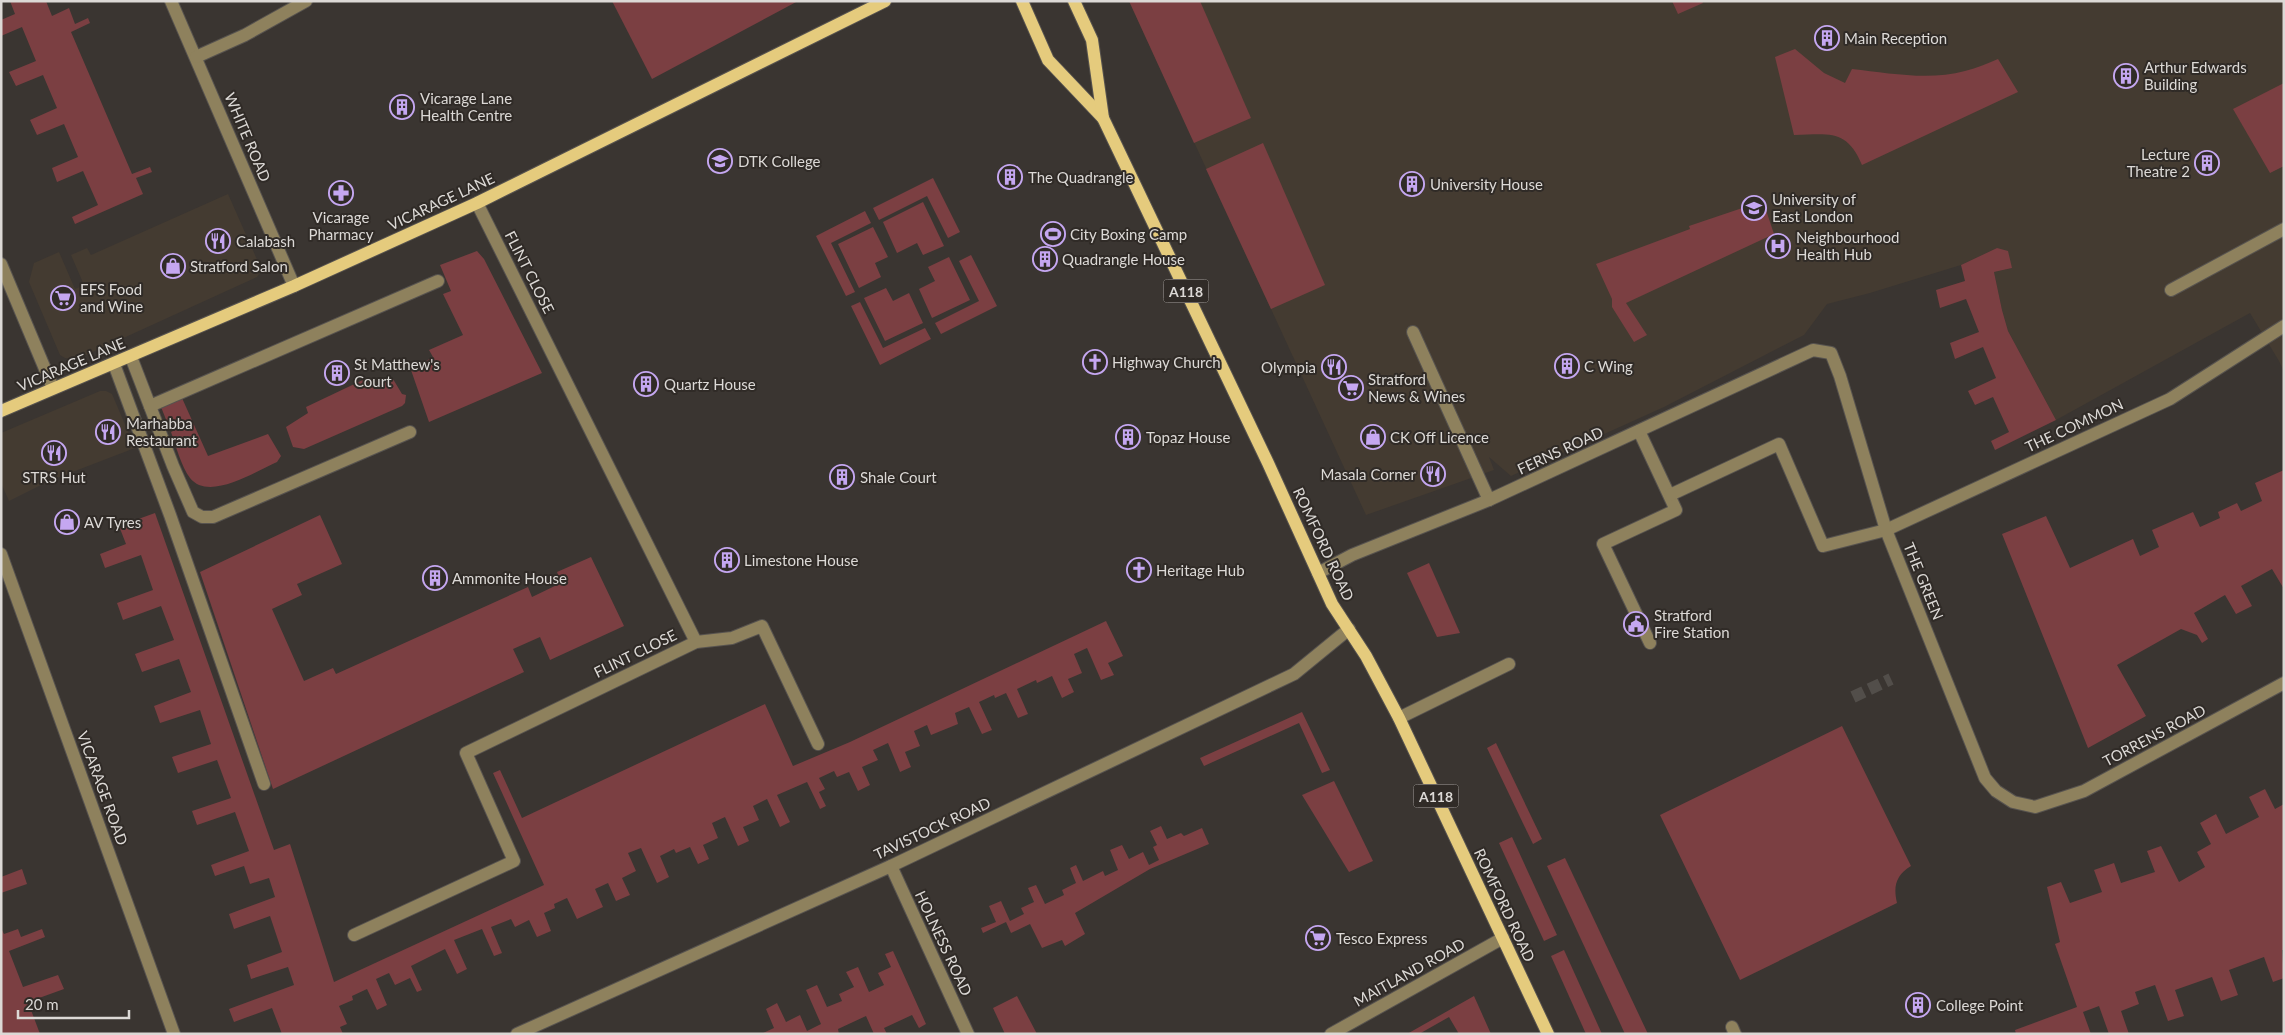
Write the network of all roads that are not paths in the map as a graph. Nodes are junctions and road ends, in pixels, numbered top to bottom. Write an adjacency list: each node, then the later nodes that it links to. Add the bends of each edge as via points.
1 (171, 1): 6 (street, WHITE ROAD)
2 (306, 1): 6 (street)
3 (885, 1): 8 (main road, VICARAGE LANE)
4 (1022, 1): 7 (main road, ROMFORD ROAD / A118, via 1048,60)
5 (1074, 1): 7 (main road, ROMFORD ROAD / A118, via 1092,40)
6 (196, 57): 12 (street, WHITE ROAD)
7 (1103, 118): 28 (main road, ROMFORD ROAD / A118)
8 (477, 203): 12 (main road, VICARAGE LANE); 30 (street, FLINT CLOSE)
9 (2284, 229): 13 (street)
10 (1, 264): 19 (street)
11 (438, 282): 20 (street)
12 (294, 286): 17 (main road, VICARAGE LANE)
13 (2171, 290)
14 (2284, 326): 26 (street, THE COMMON, via 2170,399)
15 (1412, 332): 25 (street)
16 (1812, 350): 22 (street, FERNS ROAD); 26 (street, THE GREEN, via 1831,353)
17 (131, 356): 18 (main road, VICARAGE LANE); 20 (street)
18 (114, 364): 19 (main road, VICARAGE LANE); 36 (street)
19 (53, 388): 21 (main road, VICARAGE LANE)
20 (150, 406): 23 (street, via 193,512 202,517 213,517)
21 (1, 411)
22 (1639, 431): 24 (street); 25 (street, FERNS ROAD)
23 (410, 432)
24 (1670, 495): 26 (street, THE COMMON, via 1778,444 1823,546); 31 (street, via 1676,510 1604,544)
25 (1489, 500): 28 (street, FERNS ROAD, via 1352,555)
26 (1886, 530): 37 (street, THE GREEN, via 1985,778 1996,791 2013,802)
27 (1, 554): 41 (street, VICARAGE ROAD)
28 (1318, 573): 29 (main road, ROMFORD ROAD / A118, via 1332,604)
29 (1349, 629): 34 (main road, ROMFORD ROAD / A118); 38 (street, TAVISTOCK ROAD, via 1294,674)
30 (696, 642): 35 (street, via 732,638 762,626); 39 (street, FLINT CLOSE, via 466,752 514,861)
31 (1650, 642)
32 (1509, 664): 34 (street)
33 (2284, 683): 37 (street, TORRENS ROAD, via 2084,791)
34 (1399, 718): 40 (main road, ROMFORD ROAD / A118)
35 (818, 744)
36 (264, 784)
37 (2035, 807)
38 (891, 866): 42 (street, TAVISTOCK ROAD); 43 (street, HOLNESS ROAD)
39 (354, 935)
40 (1503, 938): 44 (street, MAITLAND ROAD); 45 (main road, ROMFORD ROAD / A118)
41 (174, 1034)
42 (517, 1034)
43 (968, 1034)
44 (1331, 1034)
45 (1548, 1034)

